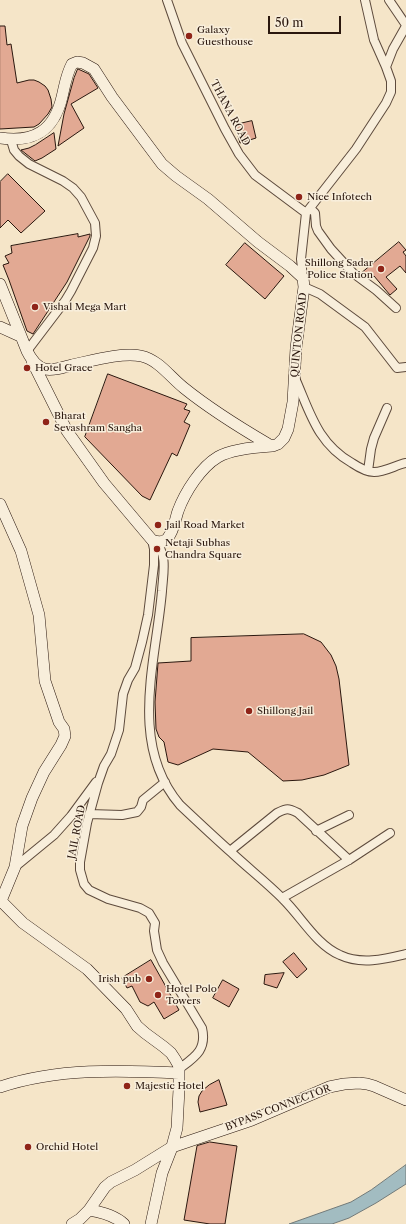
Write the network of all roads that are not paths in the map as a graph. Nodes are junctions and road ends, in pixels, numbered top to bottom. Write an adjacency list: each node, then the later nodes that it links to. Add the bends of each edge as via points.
1 (167, 0): 7 (street, THANA ROAD, via 182,43 239,154 255,174)
2 (365, 0): 5 (street, via 374,40)
3 (389, 0): 4 (street)
4 (406, 26): 5 (street)
5 (386, 67): 7 (street, via 391,81 391,92 386,103 356,149)
6 (5, 139): 8 (street, QUINTON ROAD, via 34,136 48,127 56,116 72,64 83,63 94,70 162,164 283,260); 13 (street, via 29,164 73,188 95,223 96,236 93,248 71,291)
7 (308, 211): 8 (street, via 301,259); 10 (street, via 315,214 318,231 331,249 353,273)
8 (303, 282): 14 (street, via 365,327 397,368); 15 (street, QUINTON ROAD)
9 (0, 284): 12 (street)
10 (396, 308)
11 (0, 327): 12 (street)
12 (20, 336): 13 (street)
13 (27, 352): 17 (street, via 32,361 46,370 124,355 142,356 154,361 184,388 212,408); 21 (street, via 67,431 104,483)
14 (406, 367)
15 (294, 376): 17 (street, QUINTON ROAD, via 288,429 284,438); 19 (street, via 317,429 330,447)
16 (387, 408): 19 (street, via 374,438)
17 (273, 446): 21 (street, via 260,446 218,457 183,498 167,538 164,541)
18 (406, 463): 19 (street, via 381,471)
19 (368, 471)
20 (0, 504): 30 (street, via 21,551 39,615 45,681 65,736 32,798 22,826)
21 (154, 541): 22 (street, JAIL ROAD, via 148,615 142,642 135,668 123,694 119,730); 23 (street, via 159,546 164,564 150,684 149,717 153,753)
22 (100, 777): 24 (street, JAIL ROAD); 30 (street, via 54,835)
23 (165, 782): 24 (street, via 143,800 138,812); 28 (street, via 180,805)
24 (89, 814): 34 (street, JAIL ROAD, via 80,862 84,884 96,894 149,913 155,923 157,950 202,1028 204,1036 200,1050)
25 (349, 815): 26 (street)
26 (316, 831): 28 (street, via 298,813 284,809); 29 (street)
27 (390, 833): 29 (street)
28 (230, 851): 31 (street)
29 (349, 860): 31 (street)
30 (15, 867): 32 (street)
31 (282, 898): 33 (street, via 322,944 340,956 351,960 368,960)
32 (0, 900): 34 (street, via 23,923 87,969 126,1009 137,1026 171,1053)
33 (406, 954)
34 (179, 1071): 35 (street, via 94,1071 15,1082); 37 (street, via 177,1128)
35 (0, 1087)
36 (406, 1100): 37 (street, BYPASS CONNECTOR, via 374,1086 359,1083 329,1087 252,1120)
37 (172, 1147): 38 (street, BYPASS CONNECTOR, via 111,1182); 41 (street, via 162,1173)
38 (89, 1210): 39 (street, BYPASS CONNECTOR); 40 (street, via 103,1212)
39 (72, 1224)
40 (124, 1224)
41 (151, 1224)

